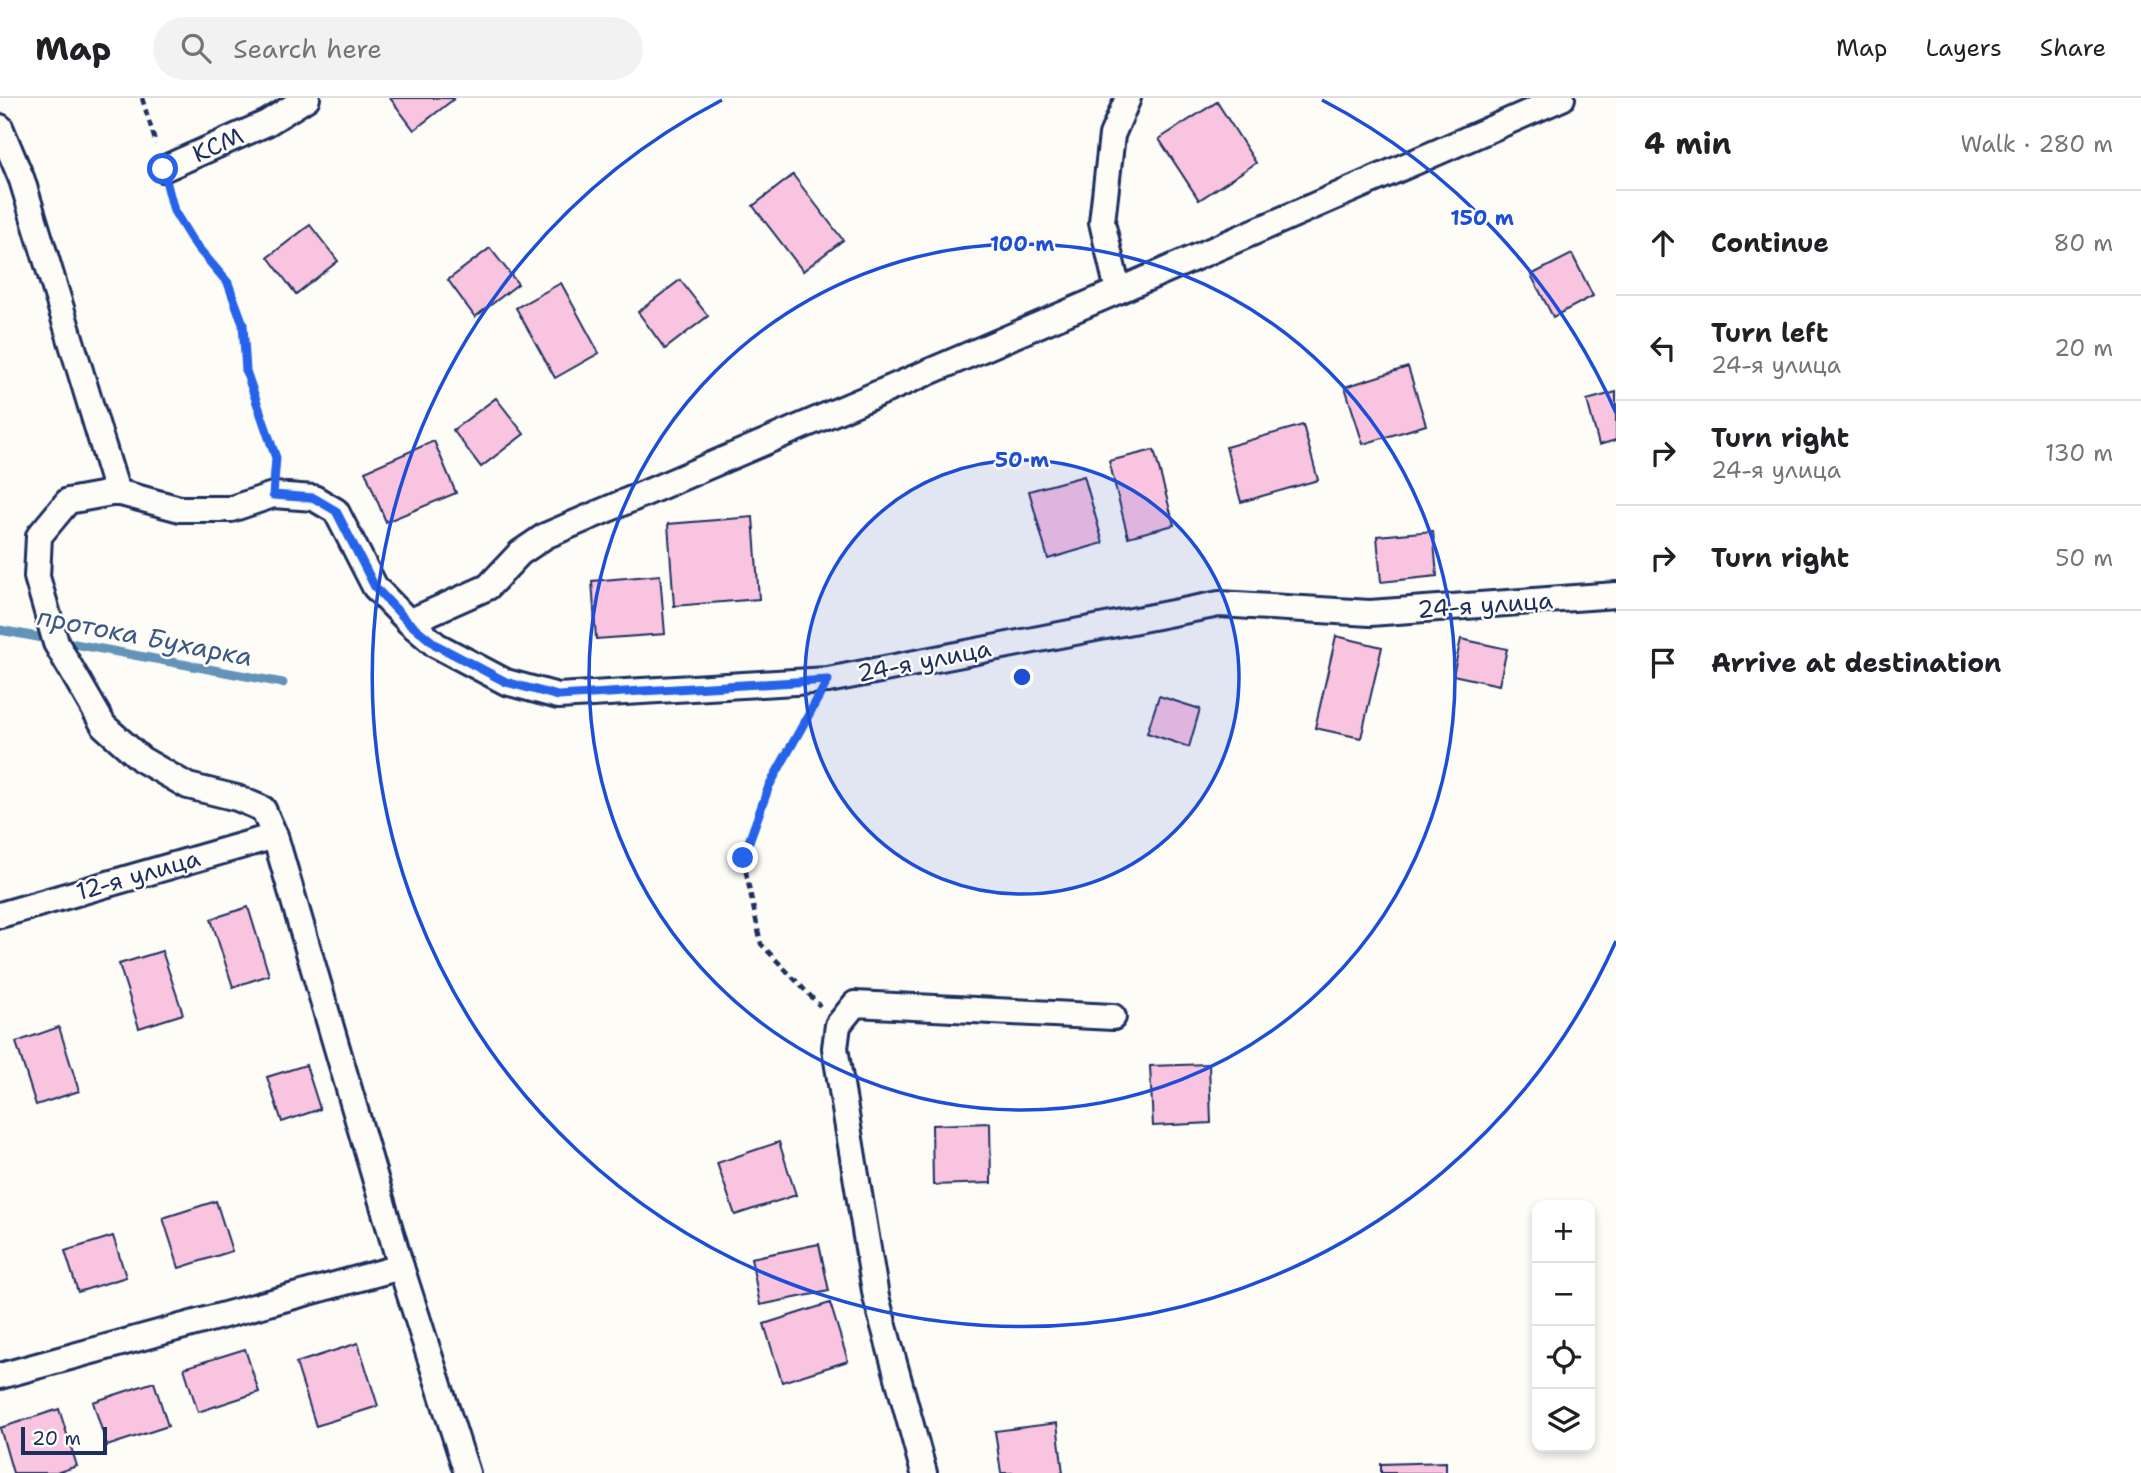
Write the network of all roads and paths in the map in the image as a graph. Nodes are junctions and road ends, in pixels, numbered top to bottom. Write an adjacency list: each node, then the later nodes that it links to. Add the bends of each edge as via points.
1 (142, 98): 6 (path)
2 (307, 98): 6 (street, КСМ, via 267,123)
3 (1128, 98): 7 (street, via 1112,135 1102,222)
4 (1562, 98): 7 (street)
5 (0, 127): 8 (street, via 22,180)
6 (163, 169): 9 (path, via 174,211 228,283 243,324 246,371 276,458)
7 (1118, 291): 11 (street, via 545,536 520,553 488,587)
8 (117, 492): 9 (street, 24-я улица, via 180,509 230,509); 13 (street, 24-я улица, via 68,501 38,536 37,577 56,643 104,726 141,759 188,786 263,809)
9 (273, 495): 11 (street, 24-я улица, via 314,498 336,511 375,587)
10 (1616, 595): 12 (street, 24-я улица, via 1370,613 1219,604)
11 (408, 622): 12 (street, 24-я улица, via 436,645 506,682 558,696)
12 (828, 680): 16 (path, via 769,786 743,858 761,944)
13 (275, 836): 14 (street, 12-я улица); 17 (street, 24-я улица)
14 (0, 915)
15 (1113, 1017): 16 (street, via 855,1004)
16 (838, 1025): 20 (street, via 835,1048 876,1297)
17 (401, 1267): 18 (street); 19 (street, 24-я улица)
18 (0, 1376)
19 (467, 1473)
20 (924, 1473)

